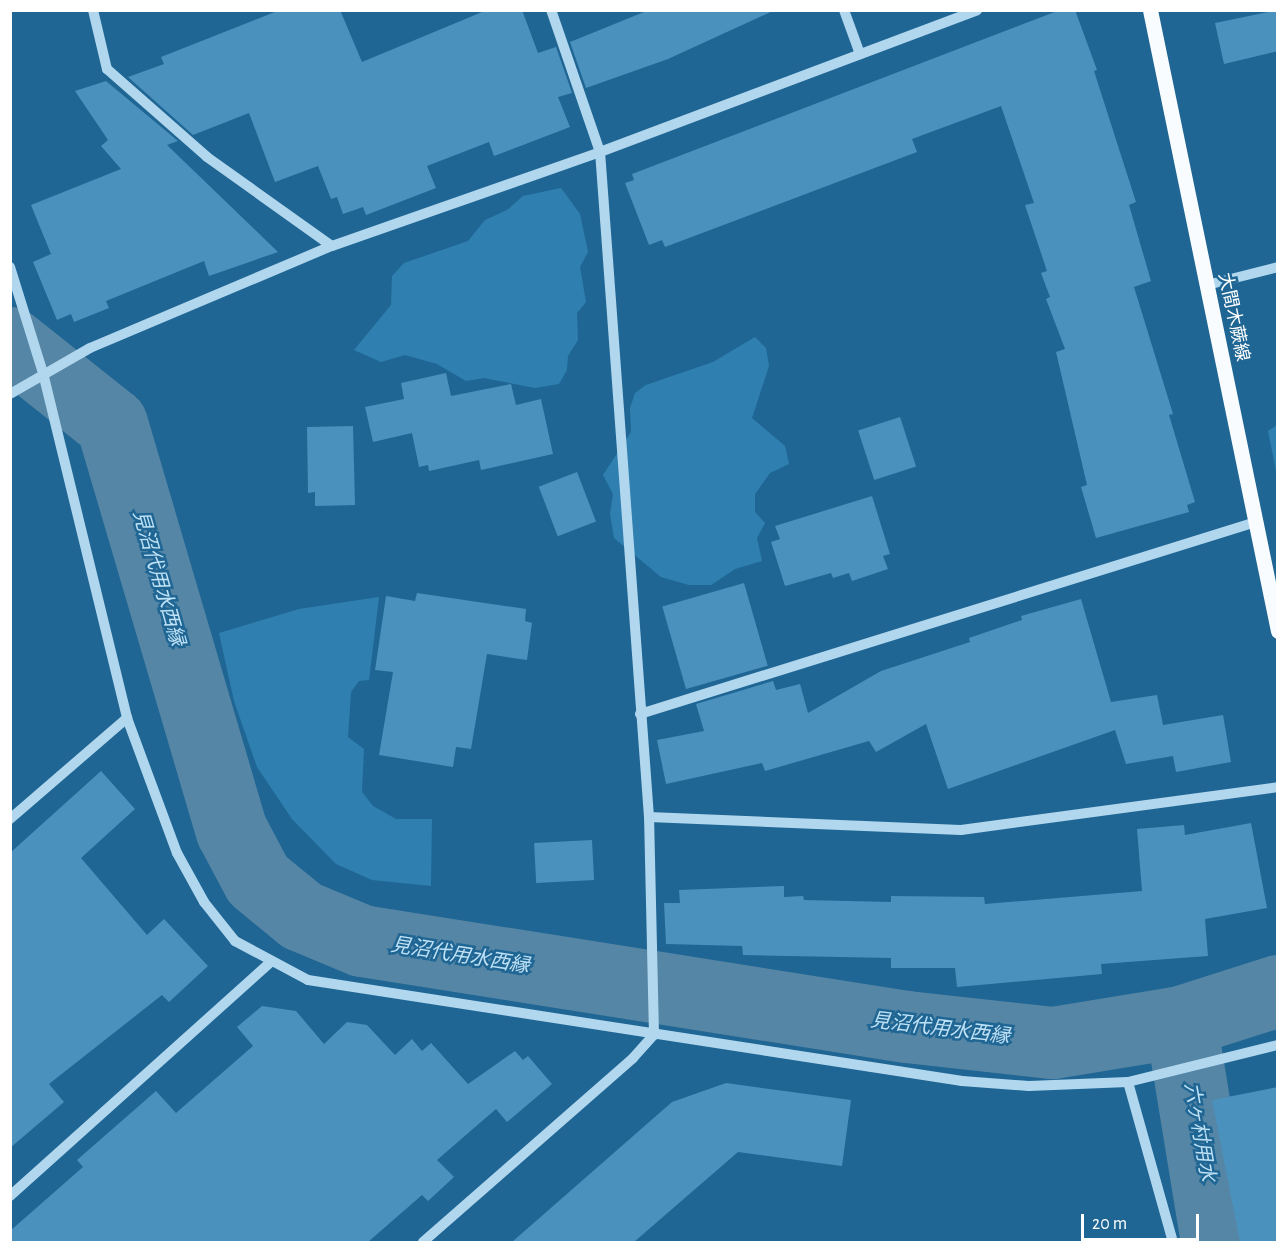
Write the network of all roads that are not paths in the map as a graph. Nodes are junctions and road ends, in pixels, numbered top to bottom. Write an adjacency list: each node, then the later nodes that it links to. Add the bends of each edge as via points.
1 (93, 10): 8 (street, via 107,69 207,157)
2 (551, 10): 7 (street)
3 (844, 10): 6 (street)
4 (977, 10): 6 (street)
5 (1150, 10): 11 (main road, 大間木蕨線)
6 (860, 54): 7 (street)
7 (600, 152): 8 (street); 16 (street)
8 (332, 246): 12 (street, via 90,348)
9 (10, 267): 12 (street)
10 (1278, 267): 11 (street)
11 (1207, 285): 14 (main road, 大間木蕨線)
12 (43, 373): 13 (street); 17 (street)
13 (10, 394)
14 (1256, 522): 15 (main road, 大間木蕨線); 16 (street)
15 (1278, 631)
16 (640, 714): 19 (street)
17 (127, 718): 20 (street); 21 (street, via 160,816 204,902 235,941)
18 (1278, 787): 19 (street, via 961,830)
19 (649, 817): 22 (street)
20 (10, 819)
21 (271, 962): 22 (street, via 308,980); 25 (street)
22 (654, 1035): 24 (street, via 962,1081 1029,1086); 26 (street, via 633,1058)
23 (1278, 1046): 24 (street)
24 (1128, 1082): 27 (street)
25 (10, 1196)
26 (423, 1242)
27 (1173, 1242)

